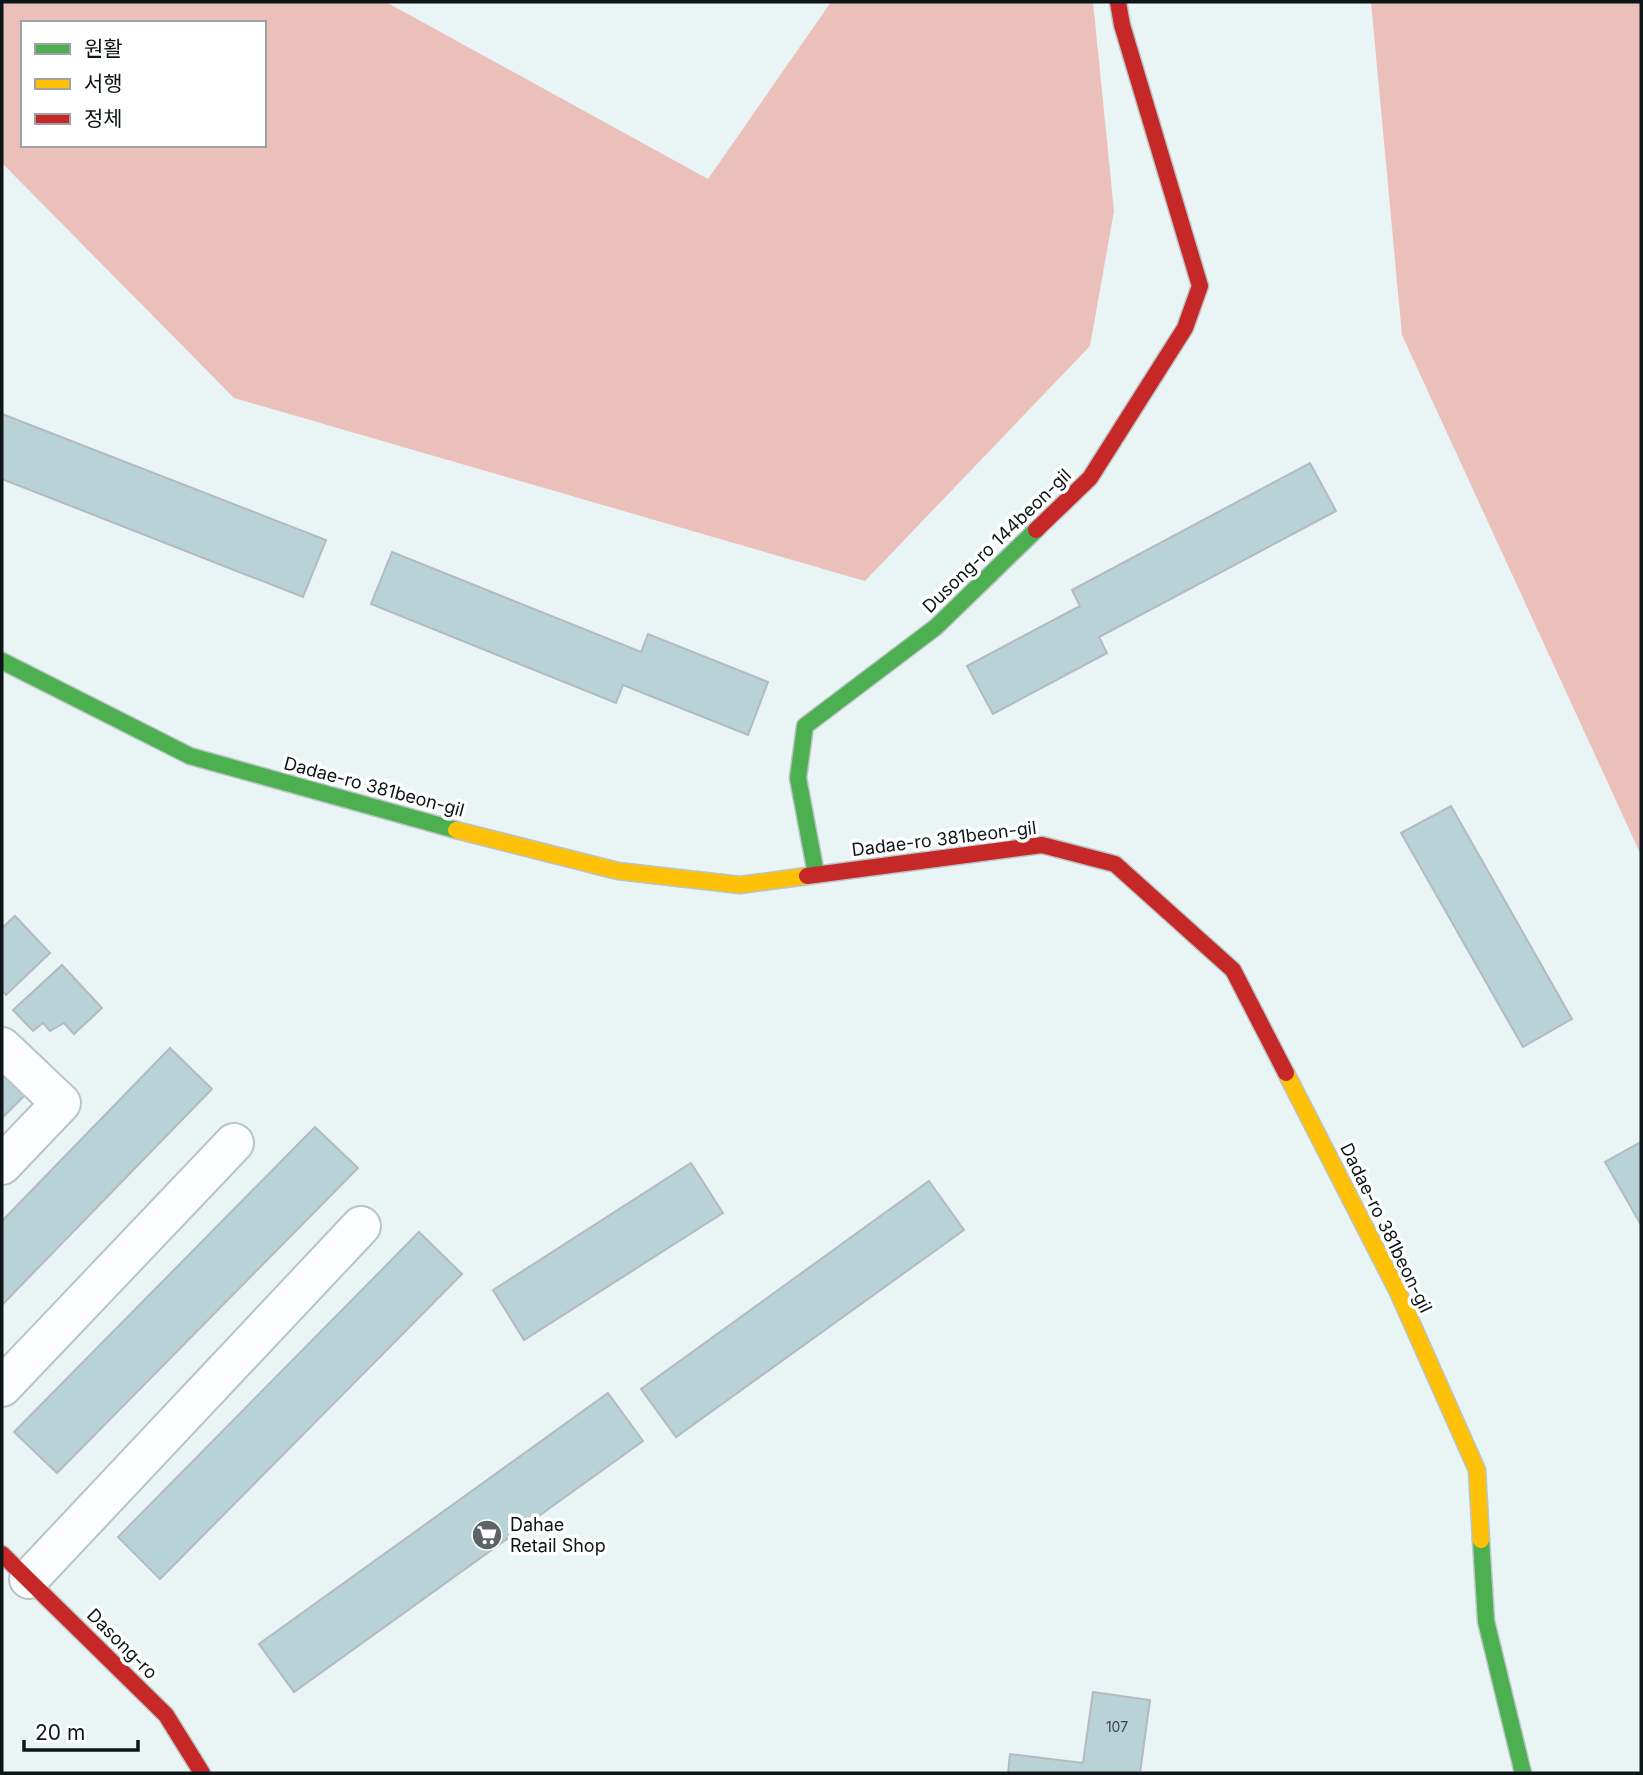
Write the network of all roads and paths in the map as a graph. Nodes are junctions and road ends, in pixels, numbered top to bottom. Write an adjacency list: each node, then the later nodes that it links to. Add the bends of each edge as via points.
1 (1118, 2): 3 (street, Dusong-ro 144beon-gil, via 1200,286 1185,328 1090,478 936,627 805,726 798,778)
2 (2, 661): 3 (street, Dadae-ro 381beon-gil, via 190,756 441,826 618,871 740,885)
3 (816, 874): 12 (street, Dadae-ro 381beon-gil, via 1042,845 1115,864 1233,970 1397,1290 1477,1470 1486,1621)
4 (2, 1047): 6 (street, via 61,1103)
5 (234, 1143): 8 (street)
6 (2, 1165)
7 (361, 1226): 10 (street)
8 (2, 1387)
9 (2, 1554): 10 (street, Dasong-ro)
10 (29, 1579): 11 (street, Dasong-ro, via 166,1716)
11 (202, 1773)
12 (1522, 1773)

